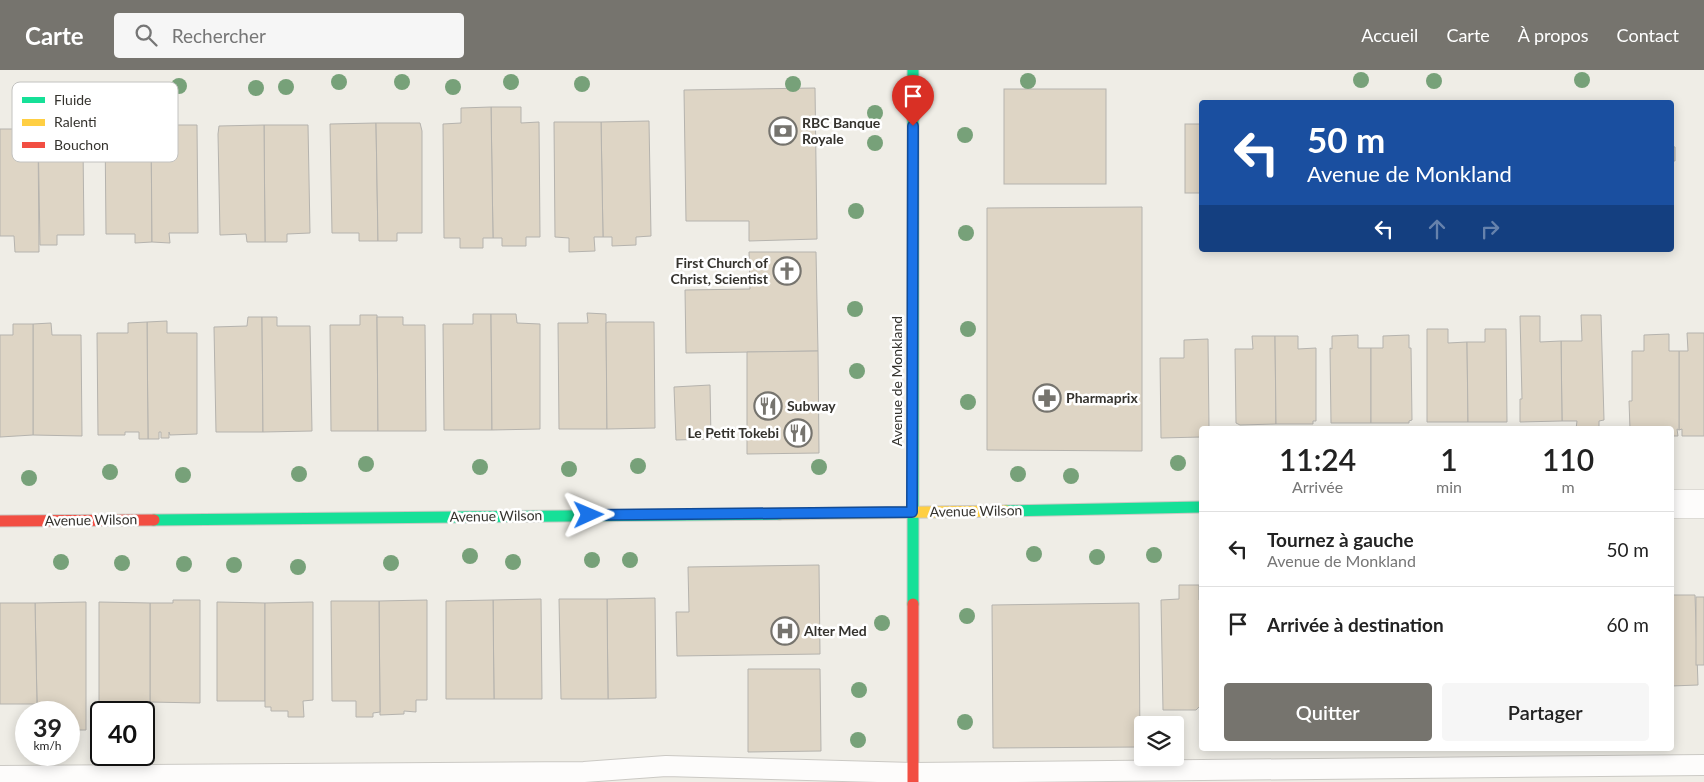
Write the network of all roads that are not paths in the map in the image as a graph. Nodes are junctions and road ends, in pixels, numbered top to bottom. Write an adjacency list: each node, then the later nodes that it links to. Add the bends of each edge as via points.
1 (912, 70): 5 (street, Avenue de Monkland)
2 (1674, 504): 3 (street)
3 (1704, 504)
4 (1199, 507): 5 (street, Avenue Wilson)
5 (912, 512): 6 (street, Avenue Wilson); 9 (street, Avenue de Monkland)
6 (0, 521)
7 (1704, 765): 9 (lane)
8 (0, 776): 9 (lane, via 584,772 666,766)
9 (913, 778)

